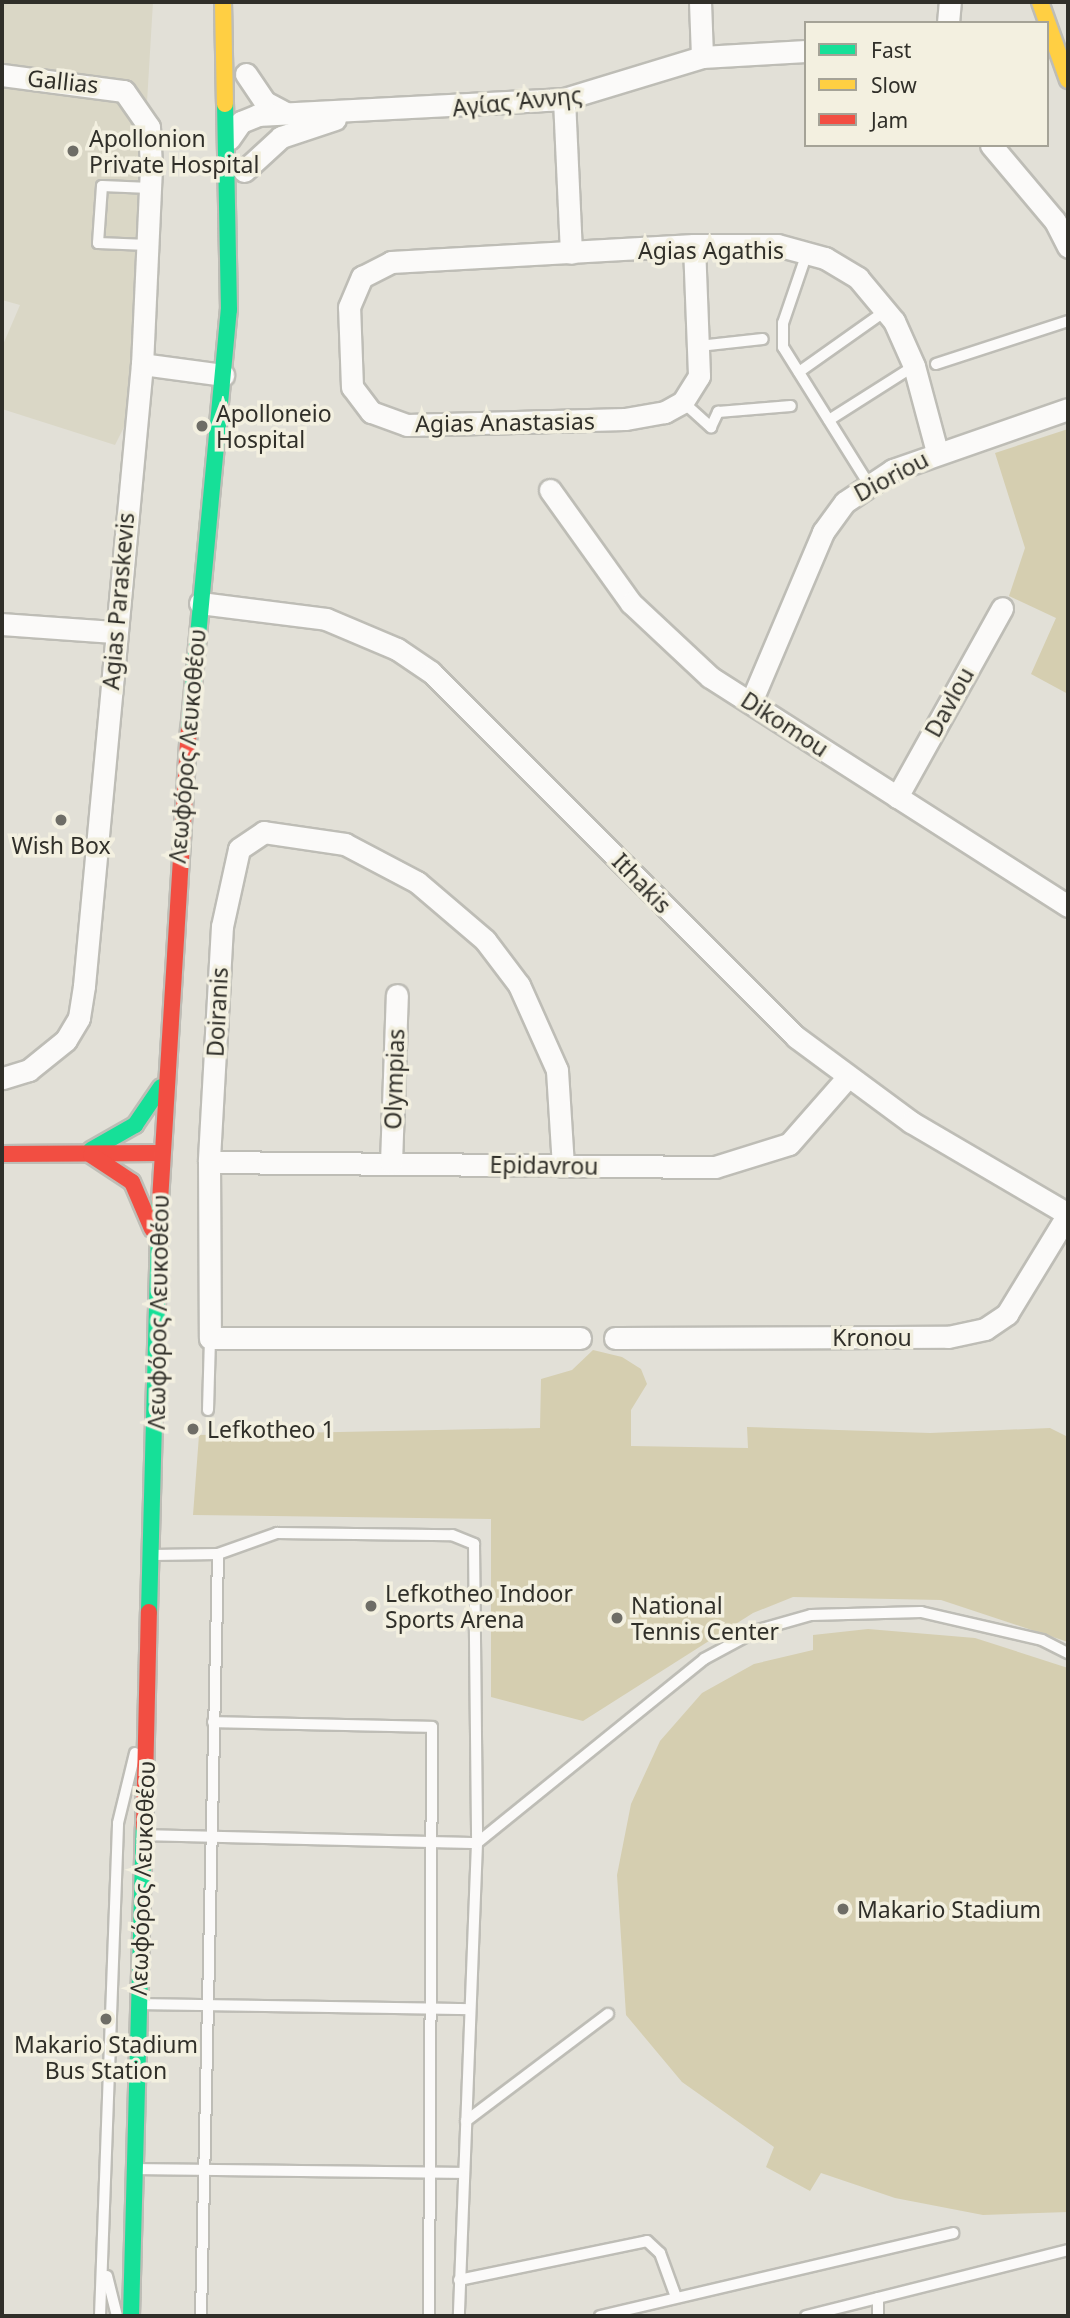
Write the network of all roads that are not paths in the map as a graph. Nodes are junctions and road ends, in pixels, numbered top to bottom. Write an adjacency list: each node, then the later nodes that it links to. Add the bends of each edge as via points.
1 (223, 2): 20 (main road, Λεωφόρος Λευκοθέου)
2 (700, 2): 11 (street)
3 (950, 2): 6 (street)
4 (1040, 2): 7 (main road)
5 (1068, 18): 8 (main road)
6 (948, 21)
7 (1048, 21)
8 (1049, 24): 14 (main road)
9 (245, 51): 12 (main road, Λεωφόρος Λευκοθέου)
10 (804, 51): 11 (street, Αγίας Άννης)
11 (702, 57): 16 (street, Αγίας Άννης)
12 (246, 74): 17 (street, via 265,102); 19 (main road, Λεωφόρος Λευκοθέου)
13 (2, 75): 15 (street, Gallias)
14 (1068, 80)
15 (124, 91): 23 (street, Agias Paraskevis, via 149,127)
16 (564, 99): 18 (street, Αγίας Άννης); 28 (street)
17 (286, 113): 18 (street, Αγίας Άννης); 19 (street, Αγίας Άννης)
18 (347, 115): 22 (street, Αγίας Άννης, via 281,138)
19 (246, 118): 20 (street); 22 (main road, Λεωφόρος Λευκοθέου)
20 (229, 139): 31 (main road, Λεωφόρος Λευκοθέου)
21 (993, 147): 24 (street)
22 (244, 171): 31 (main road, Λεωφόρος Λευκοθέου, via 238,276)
23 (150, 188): 25 (street, Agias Paraskevis); 25 (lane, via 102,186 98,243)
24 (1062, 217): 27 (street)
25 (148, 245): 36 (street, Agias Paraskevis)
26 (694, 245): 28 (street, Agias Agathis); 29 (street, Agias Agathis, via 777,245); 35 (street)
27 (1068, 247)
28 (571, 253): 30 (street, Agias Agathis)
29 (807, 253): 32 (street, Agias Agathis, via 858,278); 39 (lane, via 782,334)
30 (406, 259): 41 (street, Agias Anastasias, via 373,269 349,307 352,387 370,412 407,425 625,419)
31 (229, 310): 40 (main road, Λεωφόρος Λευκοθέου)
32 (886, 311): 38 (street, Agias Agathis); 39 (lane)
33 (1068, 321): 37 (lane)
34 (763, 339): 35 (lane)
35 (699, 346): 41 (street, via 699,376)
36 (142, 364): 40 (street); 51 (street, Agias Paraskevis)
37 (936, 364)
38 (914, 366): 44 (lane); 45 (street, Agias Agathis)
39 (799, 372): 44 (lane)
40 (223, 375): 48 (main road, Λεωφόρος Λευκοθέου)
41 (682, 402): 42 (lane, via 711,427 718,412)
42 (791, 406)
43 (1068, 409): 45 (street, Dioriou)
44 (829, 420): 46 (lane)
45 (937, 452): 46 (street, Dioriou)
46 (868, 483): 52 (street, Dioriou, via 823,531)
47 (550, 490): 52 (street, Dikomou, via 631,603 710,677)
48 (200, 603): 57 (street, Ithakis, via 326,619 397,649 431,672 728,971); 58 (main road, Λεωφόρος Λευκοθέου)
49 (1002, 608): 53 (street, Davlou)
50 (2, 624): 51 (street)
51 (114, 632): 56 (street, Agias Paraskevis, via 79,1018 49,1058)
52 (751, 702): 53 (street, Dikomou)
53 (897, 797): 54 (street, Dikomou)
54 (1068, 906)
55 (397, 995): 63 (street, Olympias)
56 (2, 1078)
57 (846, 1079): 64 (street, Epidavrou, via 789,1144 762,1157 715,1167); 65 (street, Ithakis)
58 (163, 1082): 59 (main road, via 135,1125); 60 (main road, Λεωφόρος Λευκοθέου)
59 (84, 1153): 60 (main road); 61 (main road); 66 (main road, via 132,1182)
60 (161, 1153): 66 (main road, Λεωφόρος Λευκοθέου)
61 (2, 1154)
62 (209, 1162): 63 (street, Epidavrou); 64 (street, Doiranis, via 230,866 249,839 283,832 345,844 392,867 485,940 519,985 557,1070); 67 (street, Doiranis)
63 (391, 1163): 64 (street, Epidavrou)
64 (563, 1166)
65 (1068, 1214): 69 (street, Kronou, via 1007,1314 985,1329 948,1337)
66 (158, 1248): 72 (main road, Λεωφόρος Λευκοθέου)
67 (210, 1338): 68 (street); 70 (lane)
68 (580, 1338)
69 (615, 1338)
70 (208, 1410)
71 (218, 1553): 72 (lane); 74 (lane); 78 (lane, via 277,1533 452,1535 474,1544)
72 (153, 1555): 75 (main road, Λεωφόρος Λευκοθέου)
73 (1068, 1653): 78 (lane, via 1042,1640 921,1612 843,1612 780,1622 704,1659)
74 (212, 1722): 77 (lane); 79 (lane, via 429,1725)
75 (147, 1725): 76 (main road, Λεωφόρος Λευκοθέου); 92 (lane, via 121,1794 118,1823)
76 (143, 1835): 77 (lane); 80 (main road, Λεωφόρος Λευκοθέου)
77 (211, 1836): 79 (lane); 81 (lane)
78 (477, 1843): 79 (lane); 83 (lane)
79 (432, 1844): 82 (lane)
80 (138, 2004): 81 (lane); 86 (main road, Λεωφόρος Λευκοθέου)
81 (207, 2005): 82 (lane); 87 (lane)
82 (430, 2008): 83 (lane); 89 (lane)
83 (470, 2009): 85 (lane)
84 (608, 2014): 85 (lane)
85 (466, 2122): 88 (lane)
86 (135, 2169): 87 (lane); 98 (main road, Λεωφόρος Λευκοθέου)
87 (204, 2170): 89 (lane); 99 (lane)
88 (464, 2173): 89 (lane); 93 (lane)
89 (429, 2174): 100 (lane)
90 (953, 2234): 94 (lane)
91 (1068, 2250): 95 (lane)
92 (106, 2270): 96 (lane); 97 (lane)
93 (459, 2280): 94 (lane, via 647,2241 660,2253); 101 (lane)
94 (676, 2297): 102 (lane)
95 (878, 2298): 103 (lane); 104 (lane)
96 (100, 2316)
97 (117, 2316)
98 (131, 2316)
99 (201, 2316)
100 (429, 2316)
101 (459, 2316)
102 (600, 2316)
103 (806, 2316)
104 (878, 2316)

